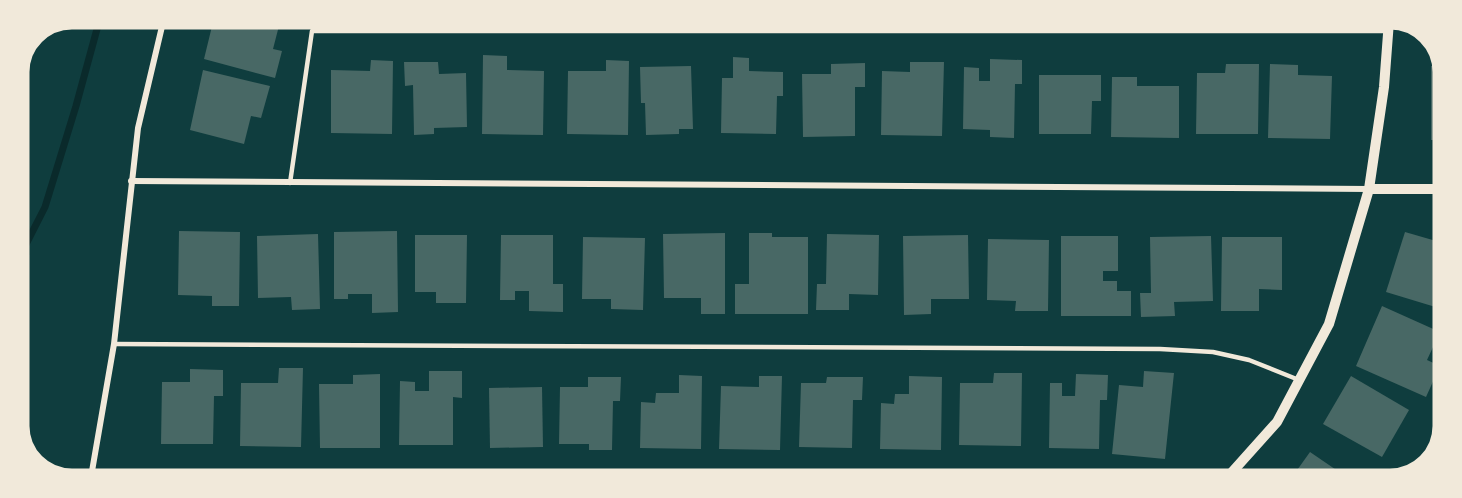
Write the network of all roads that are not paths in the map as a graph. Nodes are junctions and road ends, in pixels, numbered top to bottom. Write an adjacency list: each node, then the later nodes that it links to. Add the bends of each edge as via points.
1 (161, 29): 4 (street, via 143,103)
2 (743, 29): 5 (lane, via 312,31)
3 (1389, 29): 6 (street)
4 (131, 181): 5 (street); 8 (street)
5 (290, 183): 6 (street)
6 (1369, 189): 7 (street); 9 (street, via 1329,324)
7 (1433, 189)
8 (114, 344): 9 (lane, via 1160,349 1213,352 1249,360); 10 (street)
9 (1299, 380): 11 (street, via 1277,422)
10 (92, 470)
11 (1234, 470)

